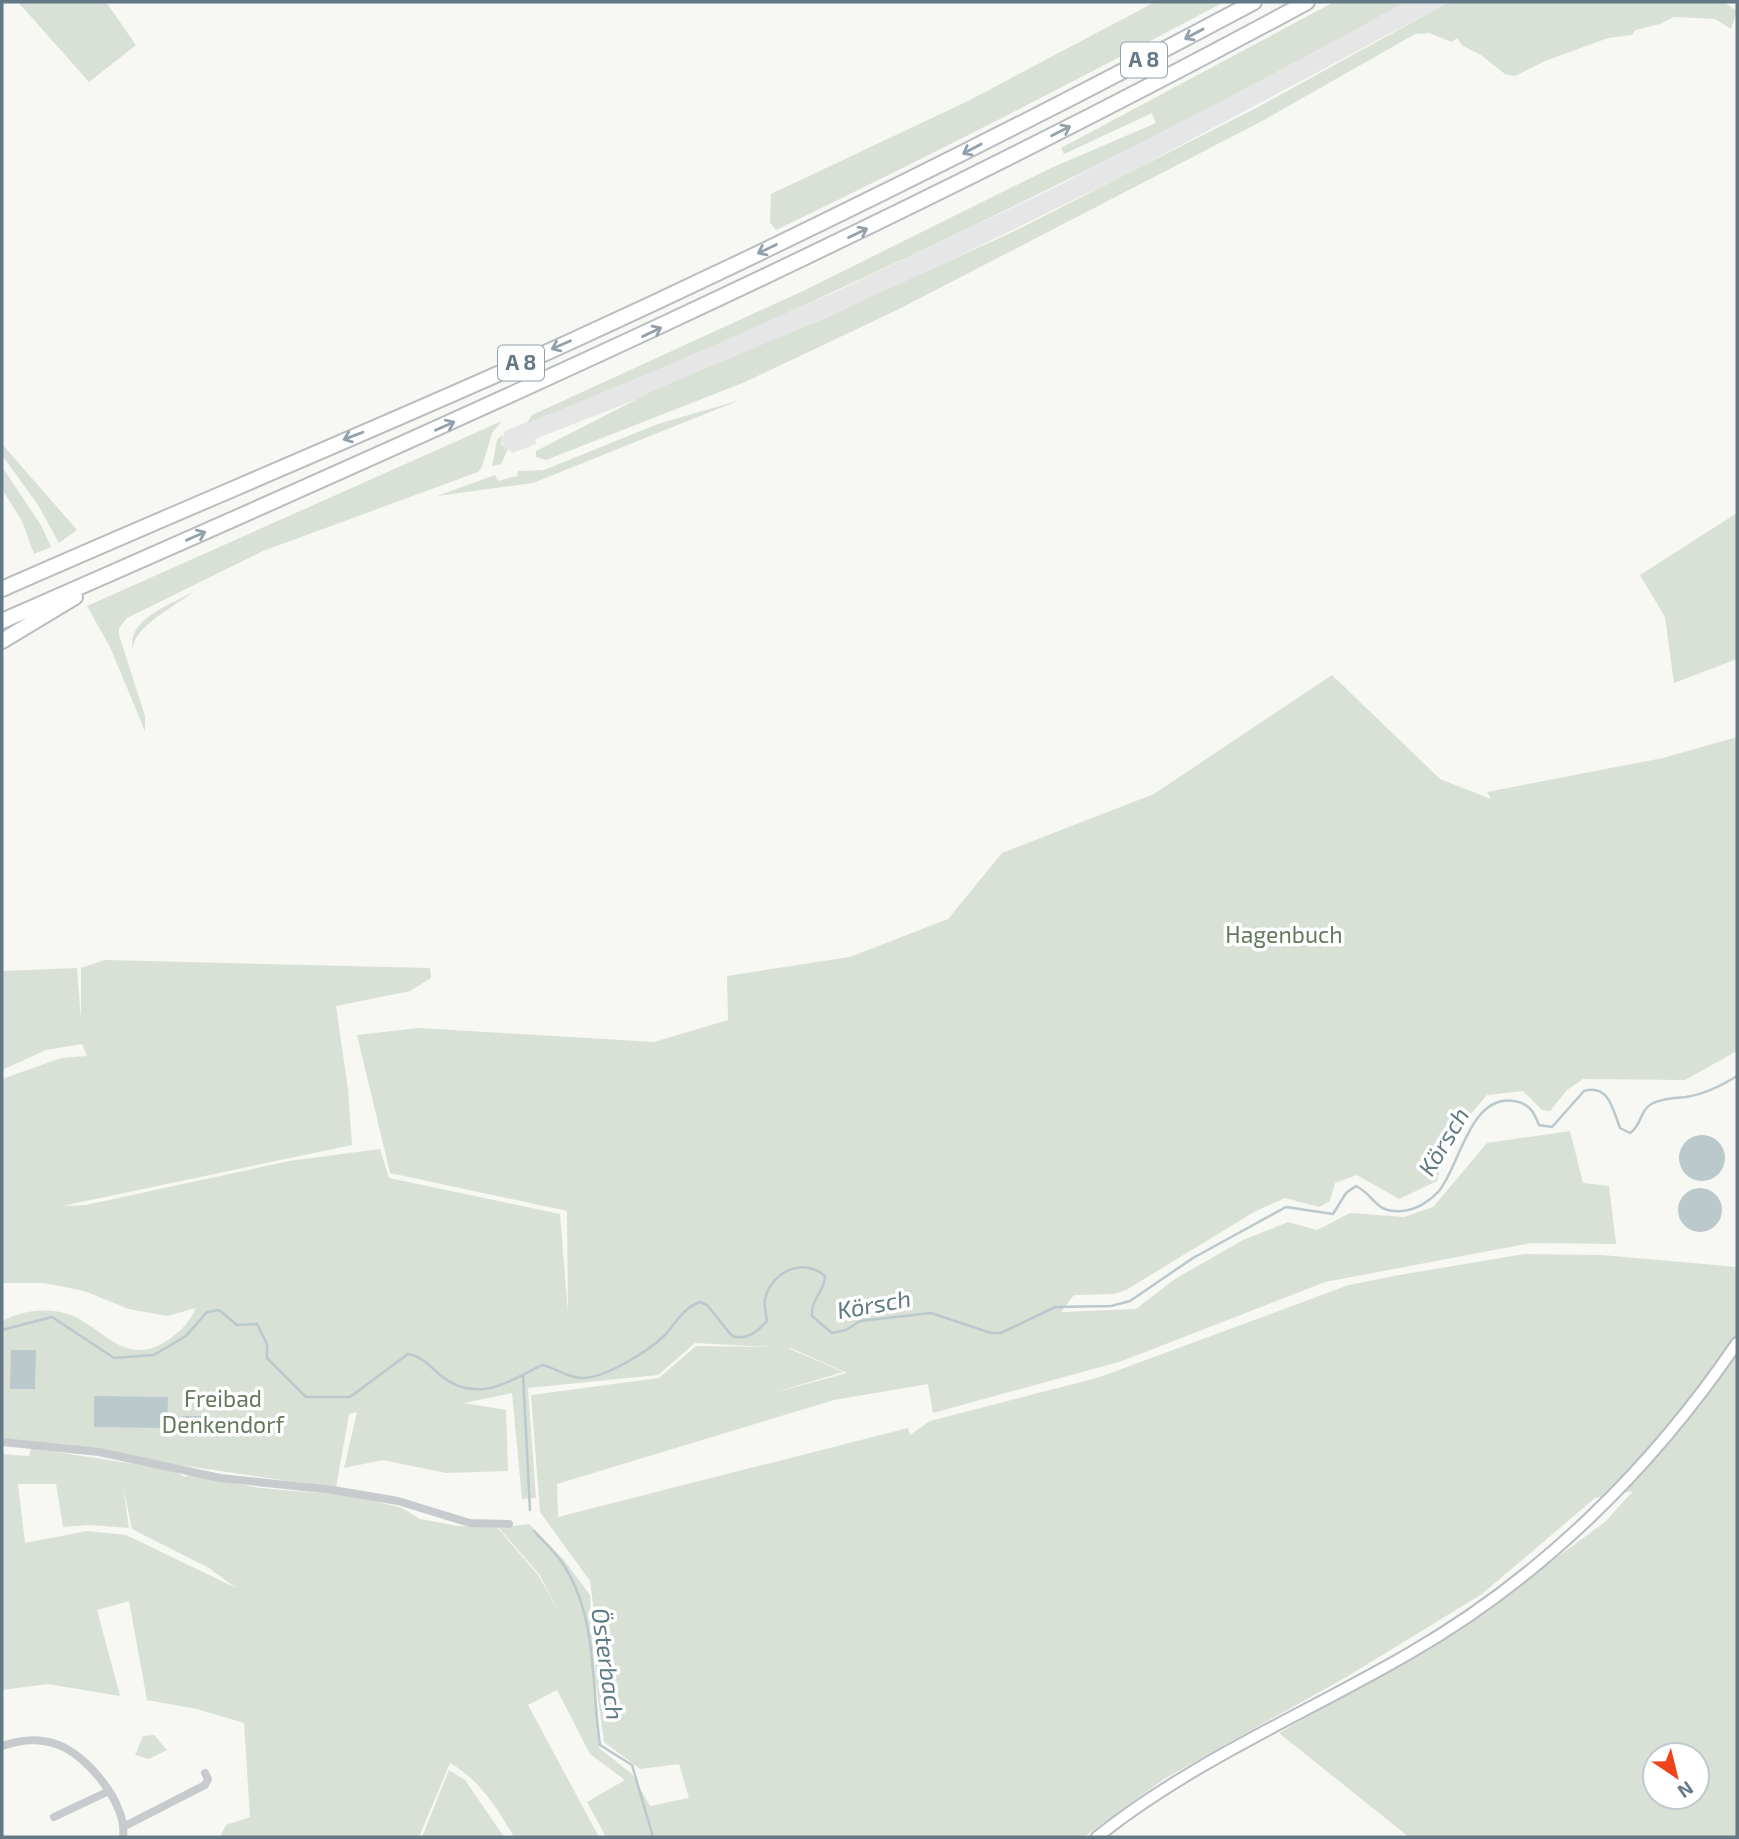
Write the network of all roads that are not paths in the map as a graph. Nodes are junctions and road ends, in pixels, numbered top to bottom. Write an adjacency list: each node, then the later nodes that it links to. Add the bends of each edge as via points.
1 (1254, 2): 4 (highway, A 8, one-way to 4, via 950,160 682,289)
2 (1307, 2): 3 (highway, A 8, one-way to 2, via 628,343 880,223)
3 (134, 563): 5 (highway, A 8); 6 (highway)
4 (2, 589)
5 (2, 621)
6 (2, 641)
7 (1737, 1343): 16 (main road, via 1665,1439 1614,1494 1519,1578 1441,1634 1190,1772)
8 (2, 1442): 9 (street, via 99,1452 220,1478 398,1501 470,1522)
9 (509, 1524)
10 (2, 1746): 12 (street, via 34,1740 55,1743 73,1751)
11 (205, 1773): 14 (street, via 205,1785)
12 (109, 1791): 13 (street); 14 (street, via 123,1812)
13 (54, 1817)
14 (125, 1826): 15 (street)
15 (123, 1837)
16 (1097, 1837)

